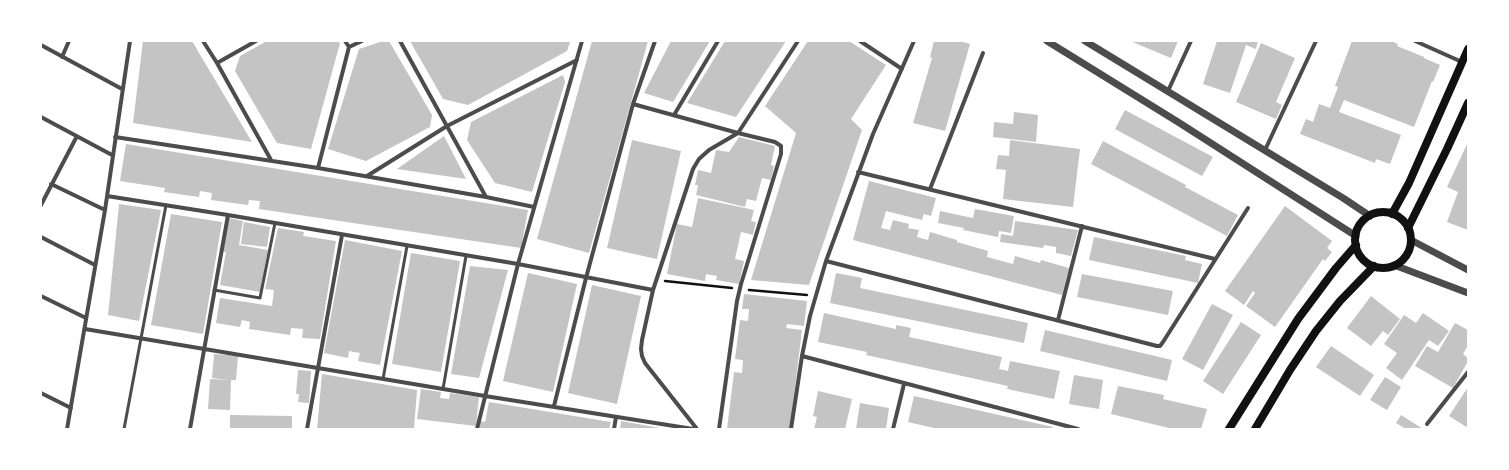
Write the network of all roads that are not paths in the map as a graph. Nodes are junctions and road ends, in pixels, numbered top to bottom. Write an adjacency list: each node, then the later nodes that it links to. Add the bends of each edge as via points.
1 (69, 41): 23 (street)
2 (130, 41): 28 (street)
3 (204, 41): 26 (street)
4 (256, 41): 26 (street)
5 (345, 41): 20 (street)
6 (362, 41): 20 (street)
7 (400, 41): 34 (street)
8 (582, 41): 24 (street)
9 (655, 41): 31 (street)
10 (718, 41): 32 (street)
11 (798, 41): 35 (street)
12 (860, 41): 27 (street)
13 (914, 41): 27 (street)
14 (1047, 41): 60 (street)
15 (1085, 41): 29 (street)
16 (1191, 41): 29 (street)
17 (1316, 41): 38 (street)
18 (1415, 41): 25 (street)
19 (41, 45): 23 (street)
20 (349, 48): 41 (street)
21 (1468, 49): 25 (main road)
22 (983, 53): 45 (street)
23 (62, 57): 28 (street)
24 (577, 60): 34 (street); 50 (street)
25 (1462, 62): 53 (main road, via 1409,183)
26 (217, 63): 40 (street)
27 (902, 69): 42 (street)
28 (122, 89): 37 (street)
29 (1168, 91): 38 (street)
30 (1468, 103): 58 (main road)
31 (633, 104): 32 (street); 73 (street)
32 (674, 115): 35 (street)
33 (41, 117): 36 (street)
34 (447, 126): 43 (street); 47 (street)
35 (738, 133): 75 (street, via 709,150 693,169); 104 (street, via 775,142 781,146 781,150 737,301)
36 (77, 136): 39 (street); 44 (street)
37 (115, 137): 39 (street); 40 (street)
38 (1265, 150): 55 (street)
39 (112, 155): 46 (street)
40 (270, 160): 41 (street)
41 (318, 168): 43 (street)
42 (858, 172): 45 (street); 67 (street)
43 (366, 176): 47 (street)
44 (51, 184): 48 (street); 52 (street)
45 (930, 189): 57 (street)
46 (107, 196): 49 (street); 52 (street)
47 (486, 197): 50 (street)
48 (41, 205)
49 (166, 205): 54 (street); 81 (lane)
50 (534, 207): 68 (street)
51 (1248, 208): 66 (street)
52 (105, 210): 70 (street)
53 (1392, 214): 55 (main road, via 1382,212); 58 (main road, via 1401,218)
54 (228, 215): 56 (street); 74 (street)
55 (1370, 216): 60 (main road, via 1361,224)
56 (275, 223): 59 (street); 74 (lane, via 260,298)
57 (1082, 226): 66 (street); 79 (street)
58 (1408, 228): 62 (main road)
59 (342, 235): 64 (street); 84 (street)
60 (1356, 236): 63 (main road)
61 (41, 237): 70 (street)
62 (1411, 240): 69 (main road, via 1406,256); 72 (street)
63 (1356, 245): 71 (main road, via 1364,259); 108 (main road, via 1298,319)
64 (407, 246): 65 (street); 86 (lane)
65 (466, 256): 68 (street); 88 (lane)
66 (1215, 259): 79 (street, via 1160,346)
67 (826, 261): 79 (street); 83 (street, via 810,316)
68 (518, 264): 73 (street); 90 (street)
69 (1394, 265): 71 (main road); 76 (street)
70 (95, 266): 78 (street)
71 (1374, 266): 109 (main road, via 1344,296 1316,331)
72 (1468, 270)
73 (586, 278): 75 (street); 91 (street)
74 (214, 290): 82 (street)
75 (653, 290): 103 (street, via 642,340 642,356)
76 (1468, 293)
77 (41, 296): 78 (street)
78 (86, 318): 80 (street)
79 (1058, 320)
80 (85, 329): 81 (street); 92 (street)
81 (141, 338): 82 (street); 97 (lane)
82 (204, 349): 84 (street); 98 (street)
83 (802, 356): 87 (street); 105 (street)
84 (317, 368): 86 (street); 99 (street)
85 (1468, 372): 94 (street)
86 (383, 379): 88 (street)
87 (904, 384): 95 (street); 106 (street)
88 (442, 389): 90 (street)
89 (41, 393): 92 (street)
90 (485, 396): 91 (street); 100 (street)
91 (554, 406): 93 (street)
92 (71, 408): 96 (street)
93 (616, 417): 101 (street); 102 (street)
94 (1427, 424)
95 (1061, 427): 107 (street)
96 (67, 429)
97 (124, 429)
98 (190, 429)
99 (307, 429)
100 (477, 429)
101 (614, 429)
102 (693, 429)
103 (697, 429)
104 (719, 429)
105 (792, 429)
106 (893, 429)
107 (1078, 429)
108 (1229, 429)
109 (1255, 429)

